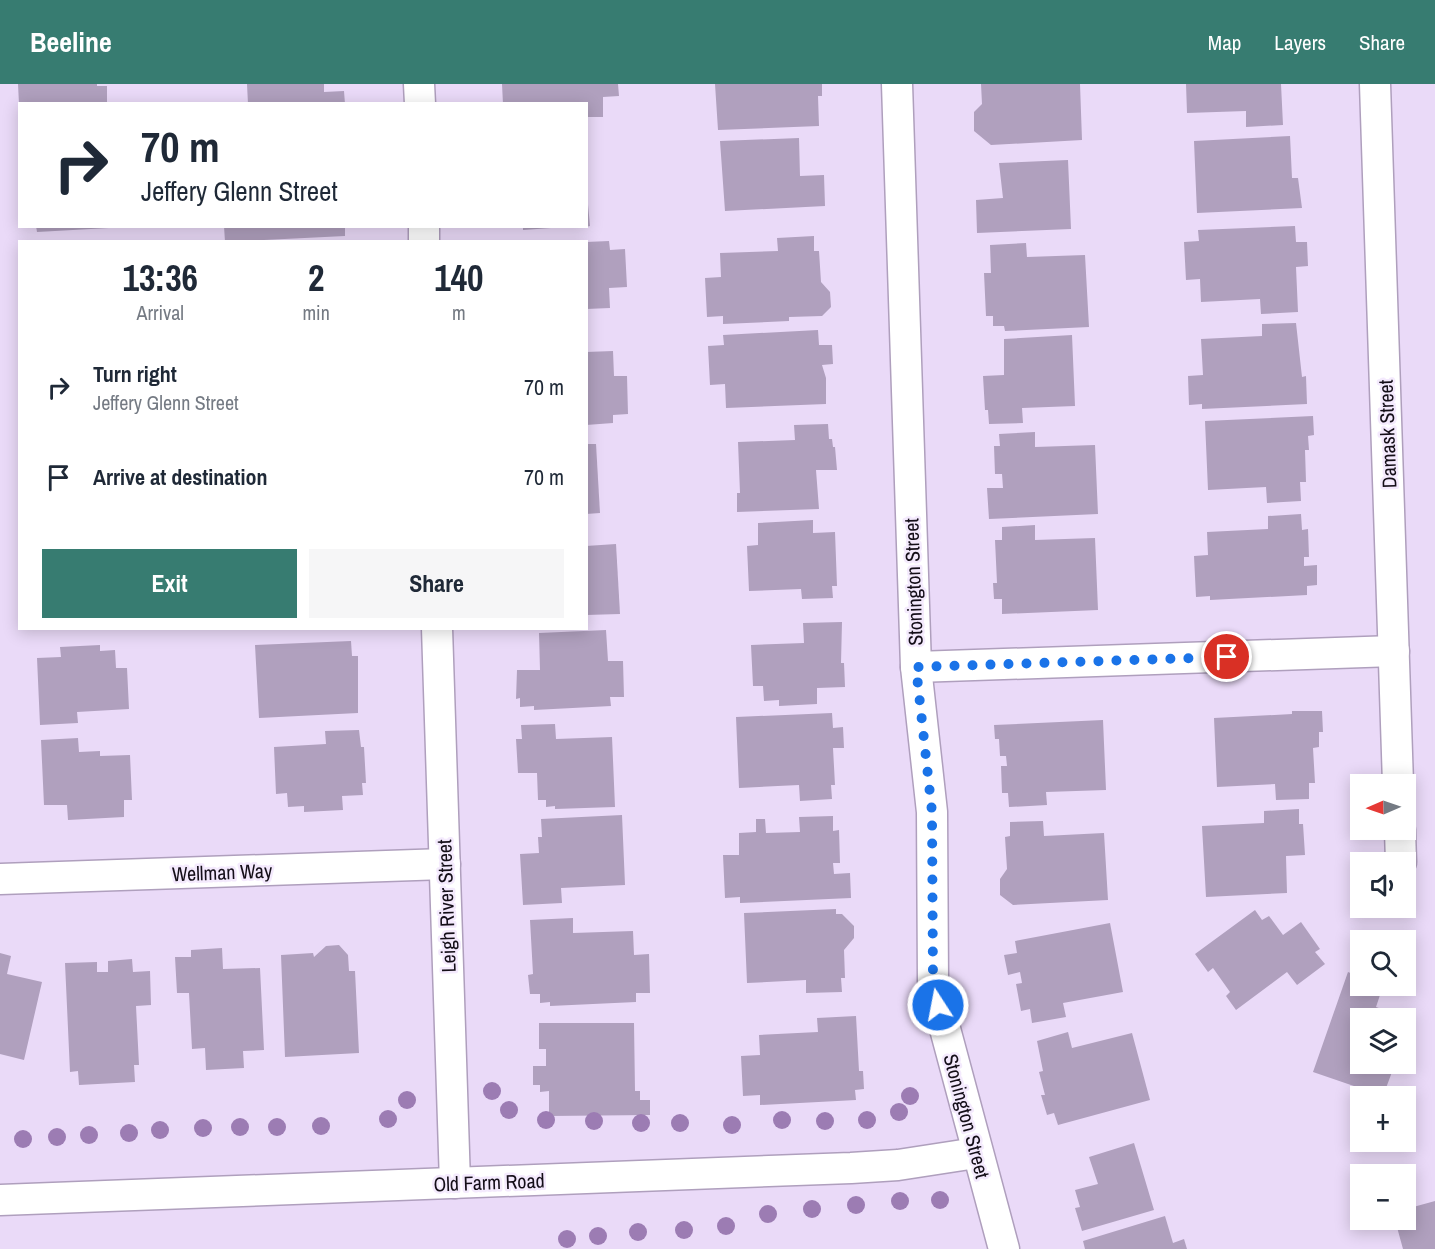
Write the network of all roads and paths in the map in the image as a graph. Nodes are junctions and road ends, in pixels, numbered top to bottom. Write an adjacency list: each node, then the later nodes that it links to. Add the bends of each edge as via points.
1 (419, 84): 4 (street)
2 (897, 84): 7 (street, Stonington Street)
3 (1375, 84): 6 (street, Damask Street)
4 (420, 102)
5 (437, 630): 9 (street, Leigh River Street)
6 (1394, 651): 7 (street); 8 (street, Damask Street)
7 (916, 667): 11 (street, Stonington Street, via 932,812 933,984)
8 (1398, 774)
9 (445, 864): 10 (street, Wellman Way); 12 (street, Leigh River Street)
10 (0, 879)
11 (976, 1153): 12 (street, Old Farm Road, via 851,1168); 14 (street, Stonington Street)
12 (455, 1183): 13 (street, Old Farm Road)
13 (0, 1200)
14 (1004, 1249)

